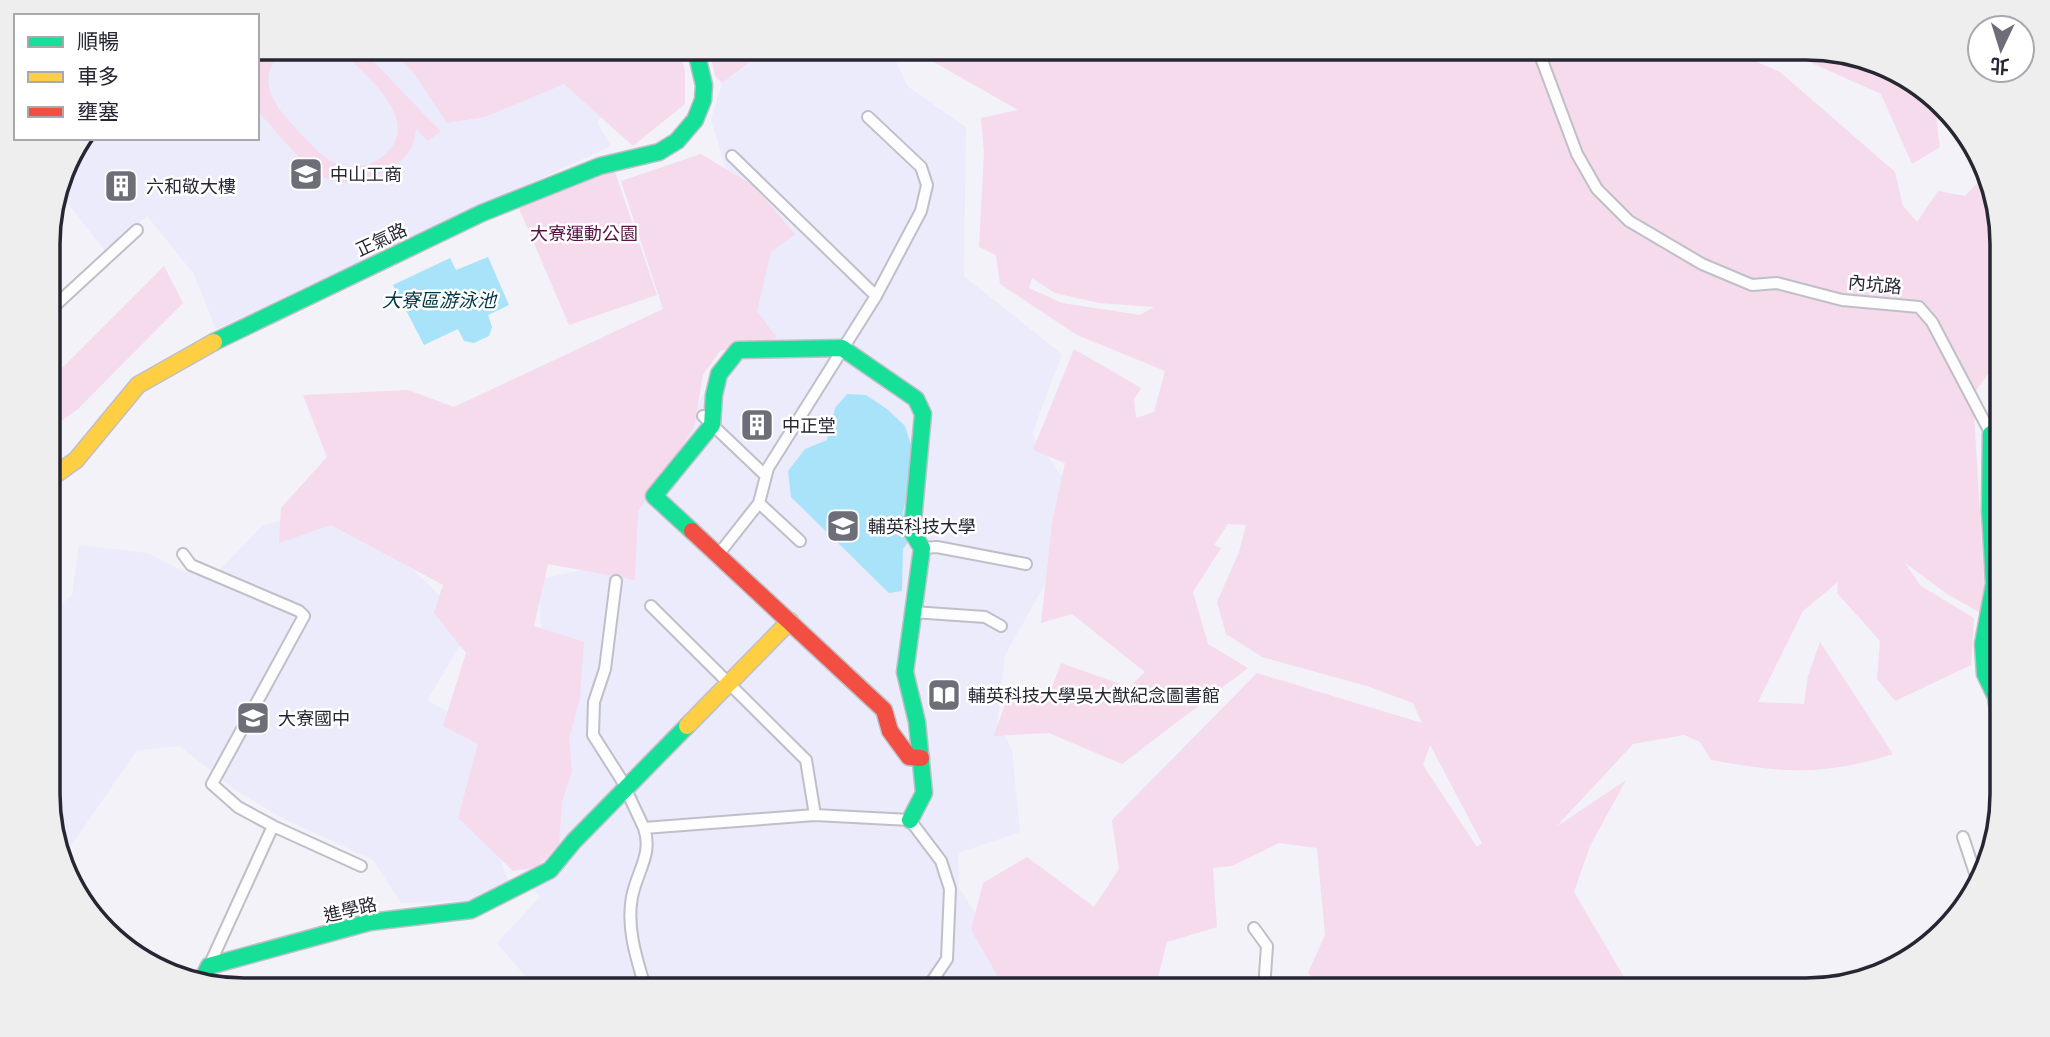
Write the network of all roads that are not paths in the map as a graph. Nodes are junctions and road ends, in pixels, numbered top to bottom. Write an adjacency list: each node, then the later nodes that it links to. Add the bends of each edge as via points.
1 (698, 60): 11 (street, 正氣路, via 703,100 695,120 677,141 659,152 600,166 482,213 242,326 138,385 76,460)
2 (1542, 60): 9 (street, 內坑路, via 1577,154 1597,189 1629,221 1702,264 1752,285 1777,283 1842,300 1919,307)
3 (867, 117): 6 (street, via 921,167 928,186 921,211)
4 (732, 156): 6 (street)
5 (137, 230): 7 (street)
6 (876, 296): 8 (street)
7 (60, 301)
8 (842, 348): 10 (street, via 738,350 730,356 711,397); 12 (street); 15 (street, via 916,399 923,414 912,532)
9 (1990, 419)
10 (707, 421): 12 (street); 17 (street, via 654,496)
11 (60, 471)
12 (766, 475): 13 (street)
13 (759, 503): 14 (street); 17 (street)
14 (800, 541)
15 (922, 548): 18 (street); 22 (street)
16 (183, 554): 31 (street, via 191,565 303,616 212,784 238,807)
17 (718, 555): 23 (street)
18 (1026, 564)
19 (616, 581): 28 (street, via 605,668 594,702 593,735)
20 (650, 606): 25 (street)
21 (1990, 606): 26 (street, 內坑路, via 1983,645)
22 (913, 612): 24 (street, via 985,617); 27 (street, via 905,672)
23 (790, 621): 25 (street, 進學路); 27 (street, via 884,710 890,731 909,757)
24 (1000, 626)
25 (730, 682): 28 (street, 進學路); 29 (street, via 806,760)
26 (1990, 684)
27 (921, 758): 30 (street, via 924,793)
28 (626, 789): 32 (street); 37 (street, 進學路, via 550,870 471,910 370,922)
29 (815, 815): 30 (street); 32 (street)
30 (910, 820): 40 (street, via 941,861 950,888 947,959)
31 (273, 826): 34 (street); 37 (street)
32 (644, 828): 39 (street, via 648,852 632,897 631,922)
33 (1963, 837): 35 (street)
34 (361, 866)
35 (1974, 870)
36 (1254, 928): 38 (street, via 1267,946)
37 (205, 973)
38 (1265, 977)
39 (643, 978)
40 (934, 978)

